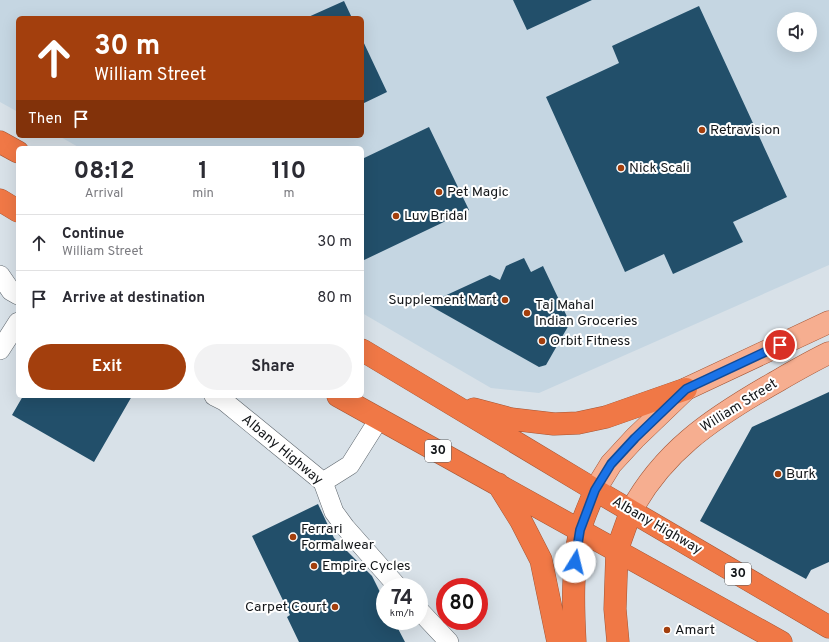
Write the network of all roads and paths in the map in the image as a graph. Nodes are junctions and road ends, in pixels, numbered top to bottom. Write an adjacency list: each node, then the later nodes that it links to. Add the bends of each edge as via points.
1 (0, 142): 2 (highway)
2 (16, 151)
3 (0, 275): 4 (street)
4 (16, 294)
5 (829, 322): 10 (main road)
6 (16, 325): 7 (street)
7 (0, 350)
8 (364, 351): 13 (highway, Albany Highway / 30)
9 (829, 353): 18 (main road, William Street, via 725,411 693,434 672,454)
10 (686, 389): 13 (highway, via 606,417 578,423 554,424 511,419); 17 (main road, via 611,464)
11 (217, 398): 15 (street, Albany Highway)
12 (342, 398): 14 (highway, 30)
13 (448, 402): 17 (highway, Albany Highway / 30)
14 (379, 419): 15 (street, via 350,465); 16 (highway, 30)
15 (323, 482): 21 (street, Albany Highway, via 334,512)
16 (497, 483): 19 (highway, 30); 25 (highway, via 541,560)
17 (595, 490): 18 (highway, Albany Highway / 30); 19 (highway)
18 (631, 511): 20 (highway); 23 (highway, Albany Highway / 30)
19 (580, 530): 20 (highway, 30); 26 (highway, via 574,570)
20 (617, 550): 27 (highway, via 615,609); 28 (highway, 30)
21 (390, 578)
22 (428, 620): 24 (street)
23 (829, 627)
24 (449, 642)
25 (558, 642)
26 (575, 642)
27 (618, 642)
28 (781, 642)

